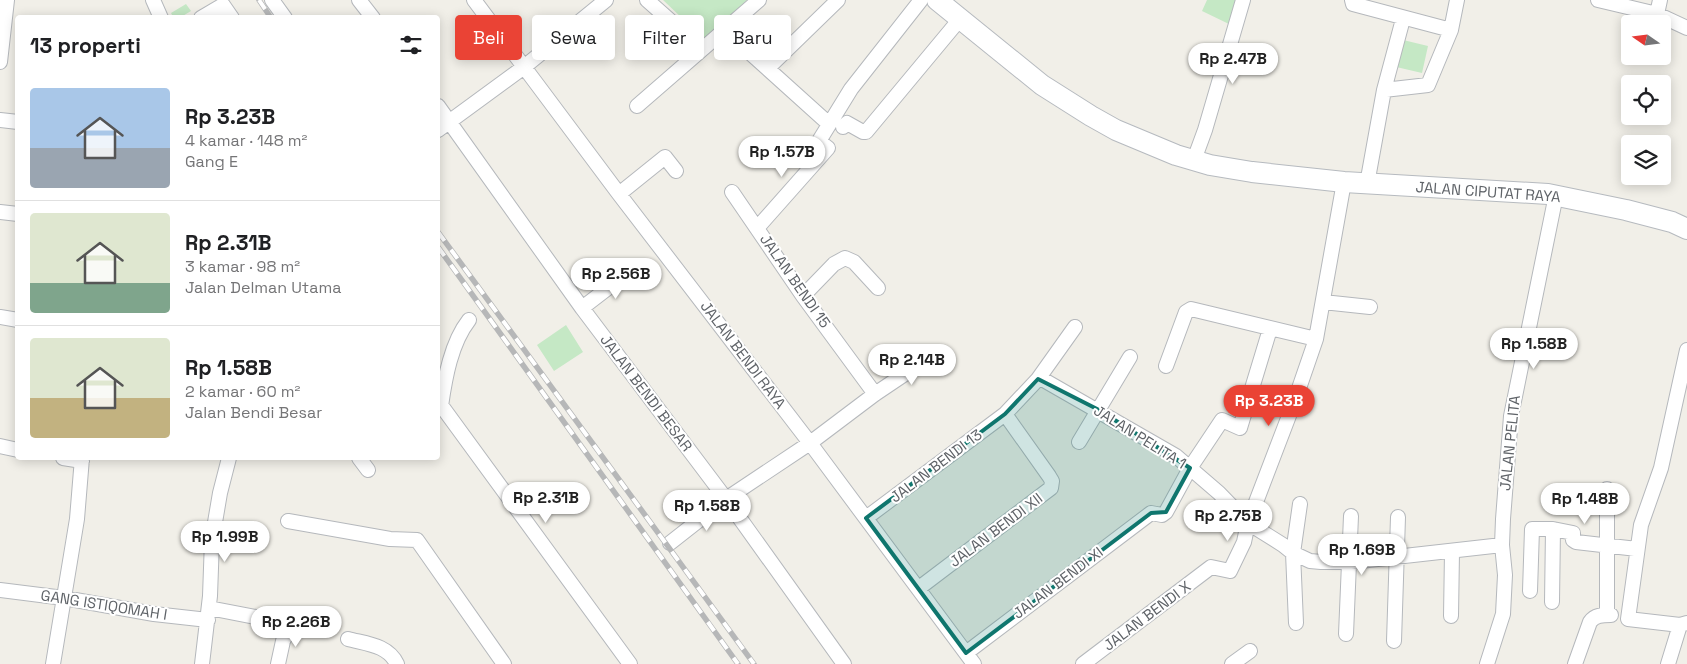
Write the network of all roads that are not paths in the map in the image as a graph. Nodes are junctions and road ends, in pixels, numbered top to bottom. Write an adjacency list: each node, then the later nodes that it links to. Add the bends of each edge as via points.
1 (7, 0): 31 (street)
2 (153, 0): 18 (street)
3 (272, 0): 21 (street)
4 (359, 0): 22 (street)
5 (474, 0): 32 (street, JALAN BENDI RAYA)
6 (646, 0): 23 (street)
7 (759, 0): 28 (street)
8 (838, 0): 33 (street)
9 (921, 0): 38 (street, via 861,74)
10 (937, 0): 25 (main road, JALAN CIPUTAT RAYA)
11 (1244, 0): 41 (street)
12 (1352, 0): 24 (street, via 1352,4)
13 (1457, 0): 27 (street)
14 (1598, 0): 17 (street)
15 (221, 2): 19 (street); 20 (street)
16 (601, 2): 32 (street)
17 (1658, 7): 26 (street)
18 (159, 15)
19 (205, 15)
20 (230, 15)
21 (283, 15)
22 (371, 15)
23 (663, 15)
24 (1403, 18): 27 (street); 34 (street)
25 (960, 19): 40 (street, via 866,132 848,123); 41 (main road, JALAN CIPUTAT RAYA, via 1042,85 1091,116 1143,142)
26 (1687, 28)
27 (1451, 30): 34 (street, via 1428,85)
28 (704, 47)
29 (689, 60): 35 (street)
30 (759, 60): 33 (street)
31 (0, 62)
32 (524, 67): 39 (street); 46 (street, JALAN BENDI RAYA)
33 (768, 68): 38 (street)
34 (1384, 90): 44 (street)
35 (637, 106)
36 (0, 120): 37 (street)
37 (15, 122)
38 (829, 124): 50 (street, via 820,141 828,148)
39 (443, 126): 57 (street, JALAN BENDI BESAR)
40 (843, 127)
41 (1194, 160): 43 (main road, JALAN CIPUTAT RAYA, via 1252,172)
42 (676, 171): 46 (street, via 665,158)
43 (1344, 182): 44 (main road, JALAN CIPUTAT RAYA); 55 (street)
44 (1367, 184): 47 (main road, JALAN CIPUTAT RAYA)
45 (732, 192): 50 (street, JALAN BENDI 15)
46 (619, 194): 75 (street, JALAN BENDI RAYA)
47 (1556, 195): 51 (main road, JALAN CIPUTAT RAYA, via 1672,222); 94 (street, JALAN PELITA, via 1511,416)
48 (0, 212): 49 (street)
49 (15, 214)
50 (758, 227): 54 (street, JALAN BENDI 15)
51 (1687, 229)
52 (621, 278): 57 (street)
53 (878, 288): 54 (street, via 854,262 845,258 834,264)
54 (803, 296): 69 (street, JALAN BENDI 15)
55 (1323, 302): 56 (street); 63 (street)
56 (1370, 307)
57 (582, 308): 84 (street, JALAN BENDI BESAR)
58 (0, 317): 59 (street)
59 (15, 320)
60 (469, 320): 70 (street, via 459,339)
61 (1075, 328): 68 (street)
62 (1270, 329): 63 (street); 67 (street, via 1189,310); 81 (street, via 1240,428 1222,420)
63 (1316, 339): 90 (street)
64 (1687, 350): 95 (street, via 1661,468 1641,525)
65 (933, 355): 69 (street)
66 (1130, 357): 72 (street)
67 (1166, 366)
68 (1038, 379): 72 (street, JALAN PELITA 1); 73 (street)
69 (875, 394): 75 (street)
70 (440, 400)
71 (440, 404): 119 (street)
72 (1099, 410): 74 (street); 81 (street, JALAN PELITA 1, via 1176,456)
73 (1006, 414): 88 (street, JALAN BENDI 13); 100 (street, JALAN BENDI XII, via 1049,476 1051,488)
74 (1079, 442)
75 (810, 443): 84 (street); 88 (street, JALAN BENDI RAYA)
76 (0, 446): 77 (street)
77 (15, 449)
78 (82, 460): 103 (street, via 77,519)
79 (228, 460): 105 (street, via 212,540)
80 (360, 460): 82 (street)
81 (1190, 468): 90 (street, JALAN PELITA 1); 113 (street, JALAN BENDI XI, via 1166,512 1162,515 1150,513)
82 (368, 470)
83 (1607, 489): 93 (street)
84 (726, 499): 92 (street); 120 (street, JALAN BENDI BESAR)
85 (1300, 504): 97 (street)
86 (1351, 516): 99 (street)
87 (1398, 517): 98 (street)
88 (866, 518): 100 (street, JALAN BENDI RAYA)
89 (288, 520): 118 (street, via 390,539 417,540)
90 (1248, 524): 97 (street, JALAN PELITA 1); 121 (street, JALAN BENDI X, via 1244,542 1230,571 1210,567)
91 (1553, 530): 93 (street, via 1573,532 1576,542); 102 (street, via 1532,529); 104 (street)
92 (670, 543)
93 (1608, 545): 95 (street); 124 (street, via 1609,615 1593,618)
94 (1502, 546): 96 (street, JALAN PELITA 1); 123 (street, JALAN PELITA, via 1503,614)
95 (1637, 548): 108 (street, via 1628,620)
96 (1452, 552): 98 (street, JALAN PELITA 1); 106 (street)
97 (1293, 553): 99 (street, JALAN PELITA 1, via 1310,561); 107 (street)
98 (1397, 558): 99 (street, JALAN PELITA 1); 111 (street)
99 (1348, 562): 109 (street)
100 (919, 588): 113 (street, JALAN BENDI RAYA)
101 (0, 590): 103 (street, GANG ISTIQOMAH I)
102 (1530, 590)
103 (64, 598): 105 (street, GANG ISTIQOMAH I, via 154,614); 114 (street)
104 (1552, 602)
105 (208, 614): 115 (street); 116 (street, GANG ISTIQOMAH I, via 292,624 282,641)
106 (1451, 616)
107 (1296, 623)
108 (1684, 624): 125 (street)
109 (1346, 634)
110 (348, 639): 117 (street, via 388,651)
111 (1394, 641)
112 (1250, 651): 122 (street)
113 (970, 659)
114 (53, 664)
115 (202, 664)
116 (278, 664)
117 (397, 664)
118 (504, 664)
119 (630, 664)
120 (844, 664)
121 (1082, 664)
122 (1232, 664)
123 (1487, 664)
124 (1575, 664)
125 (1668, 664)

